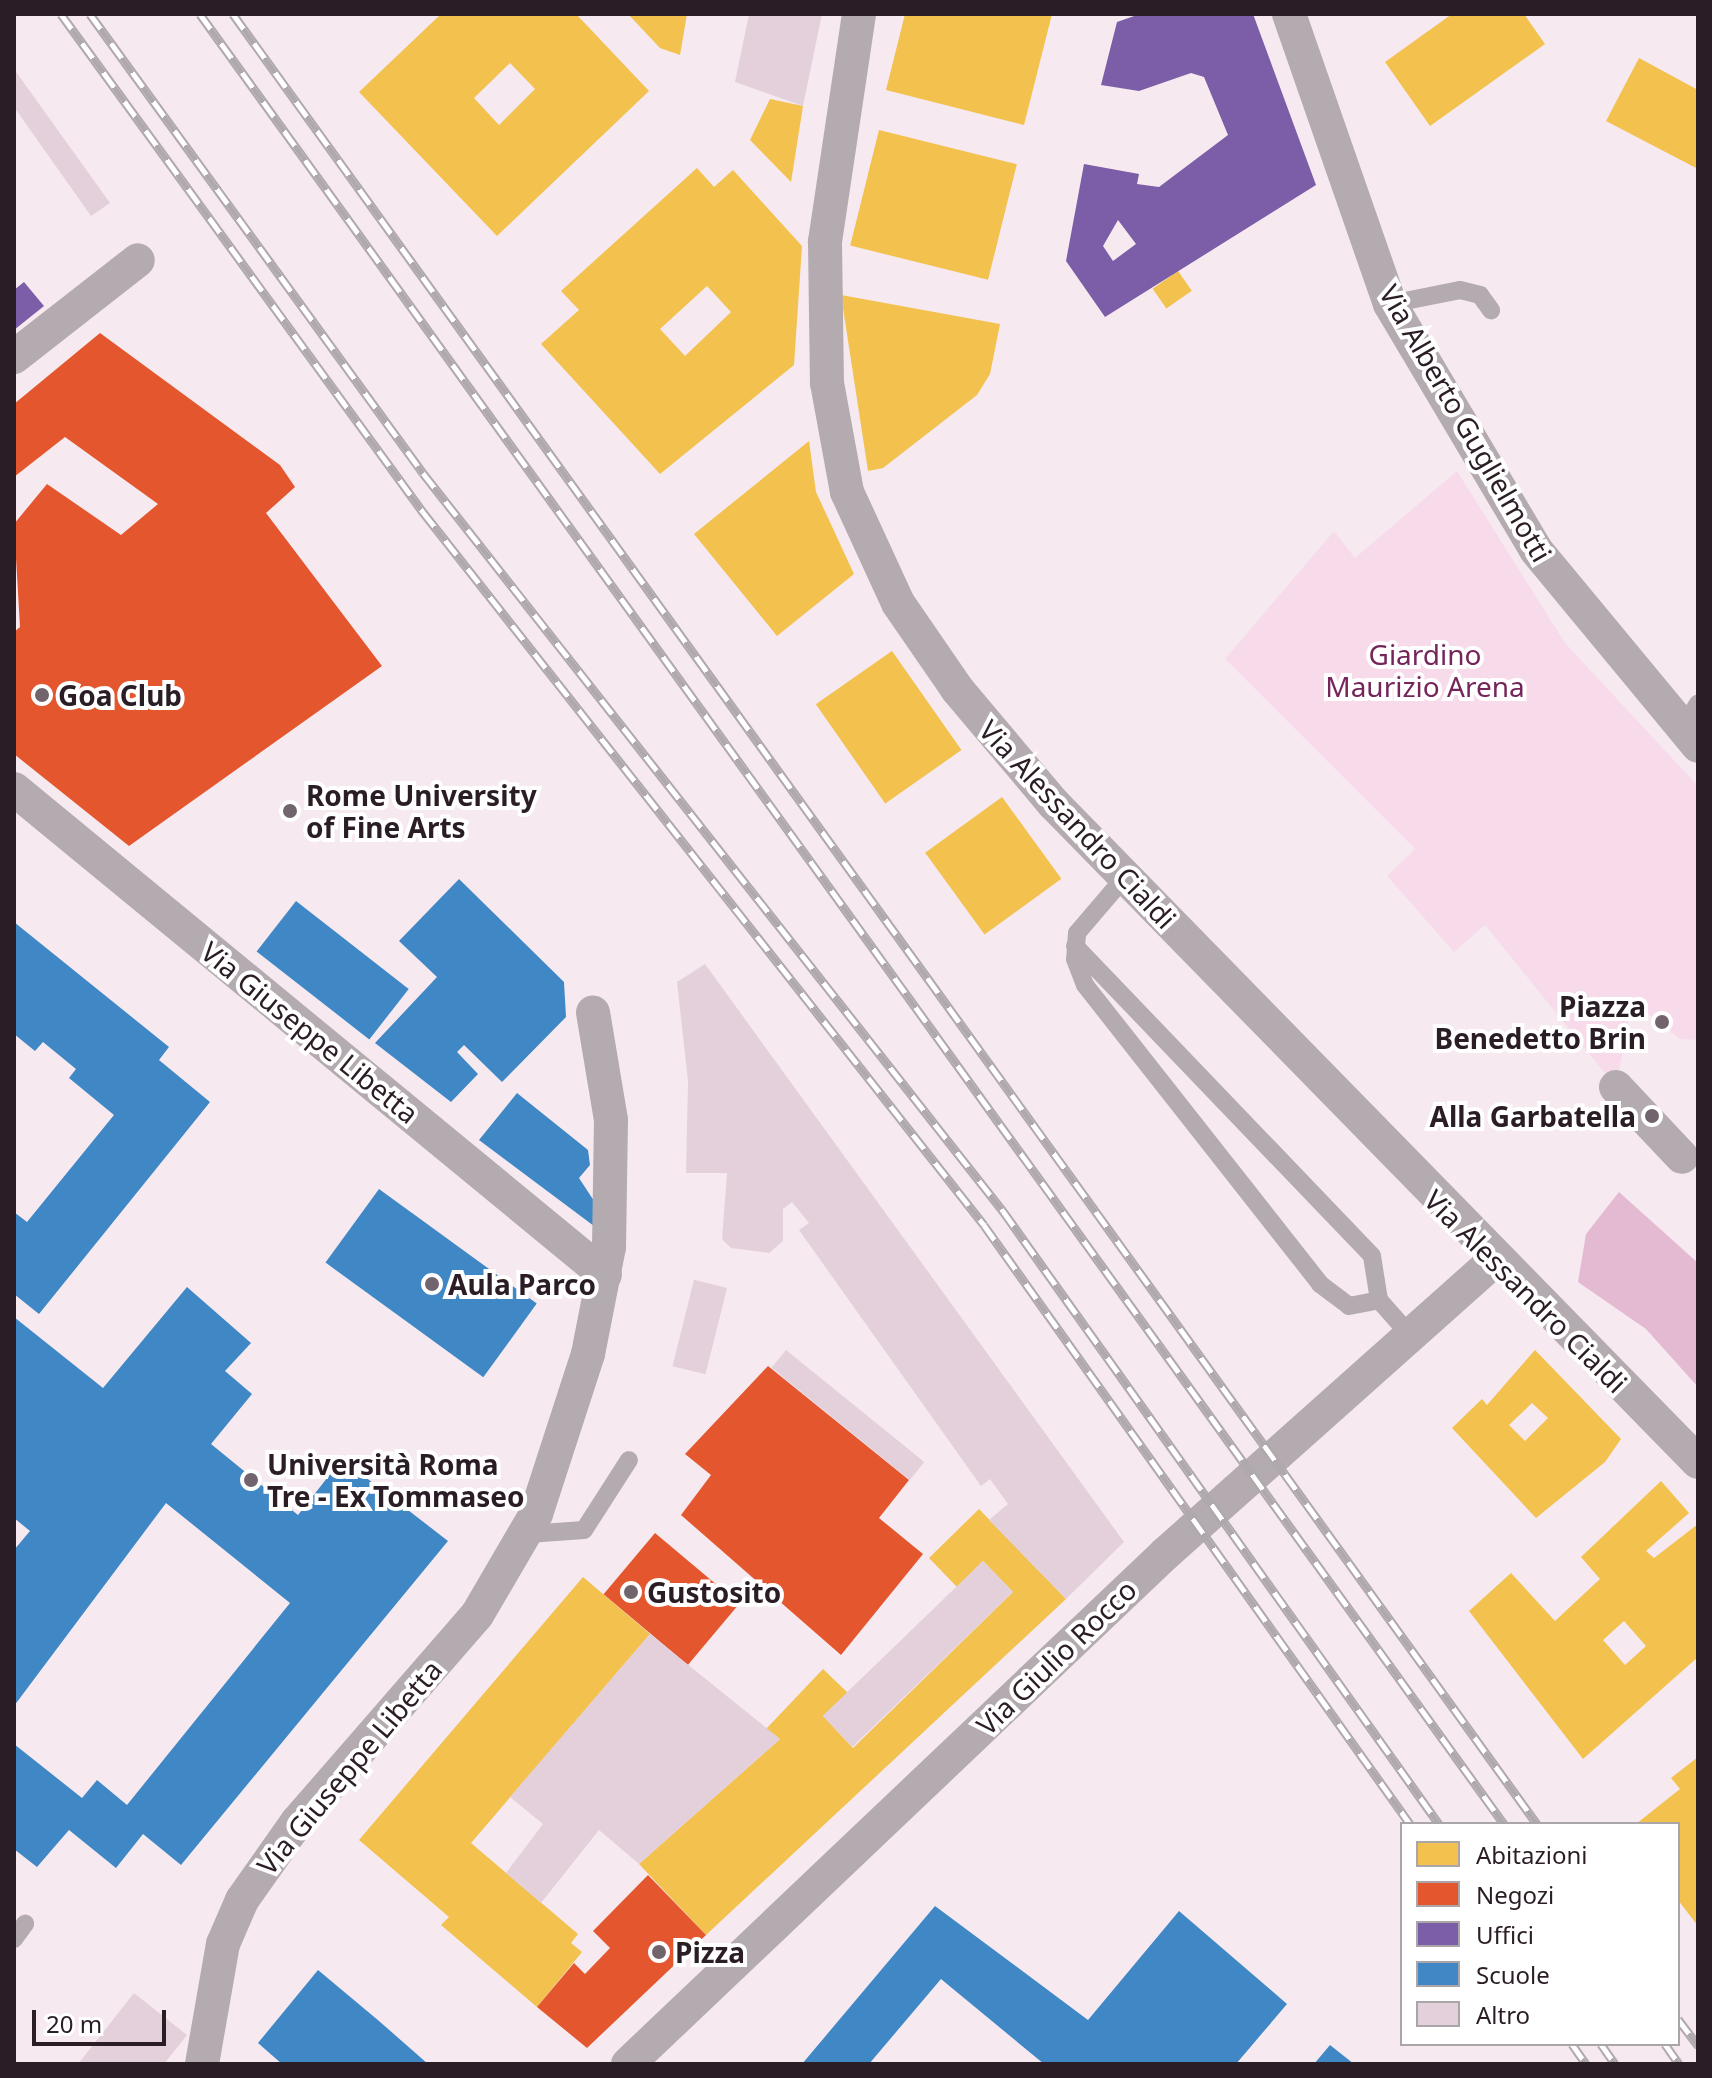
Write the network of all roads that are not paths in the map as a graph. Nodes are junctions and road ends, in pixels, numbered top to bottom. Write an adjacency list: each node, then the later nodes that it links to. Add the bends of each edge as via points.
1 (859, 14): 9 (street, Via Alessandro Cialdi, via 838,124 824,271 827,383 847,492 878,568 935,658 998,740)
2 (1289, 14): 4 (street, Via Alberto Guglielmotti)
3 (138, 260): 6 (street)
4 (1390, 304): 5 (lane, via 1460,290 1480,295); 7 (street, Via Alberto Guglielmotti, via 1536,550)
5 (1491, 310)
6 (14, 357)
7 (1693, 726)
8 (14, 789): 15 (street, Via Giuseppe Libetta)
9 (1124, 878): 10 (lane, via 1084,920); 14 (street, Via Alessandro Cialdi)
10 (1075, 946): 16 (lane, via 1372,1256); 16 (lane, via 1078,972 1096,1001 1320,1284 1349,1306)
11 (593, 1012): 15 (street, Via Giuseppe Libetta, via 613,1156)
12 (1616, 1087): 13 (street)
13 (1682, 1157)
14 (1494, 1261): 17 (street, Via Giulio Rocco); 19 (street, Via Alessandro Cialdi)
15 (605, 1275): 20 (street, Via Giuseppe Libetta, via 588,1354)
16 (1379, 1300): 17 (lane)
17 (1410, 1335): 22 (street, Via Giulio Rocco, via 1165,1554)
18 (629, 1460): 20 (lane, via 584,1530)
19 (1698, 1462)
20 (528, 1534): 21 (street, Via Giuseppe Libetta, via 477,1615 282,1841 242,1900 220,1958)
21 (209, 2061)
22 (628, 2064)

